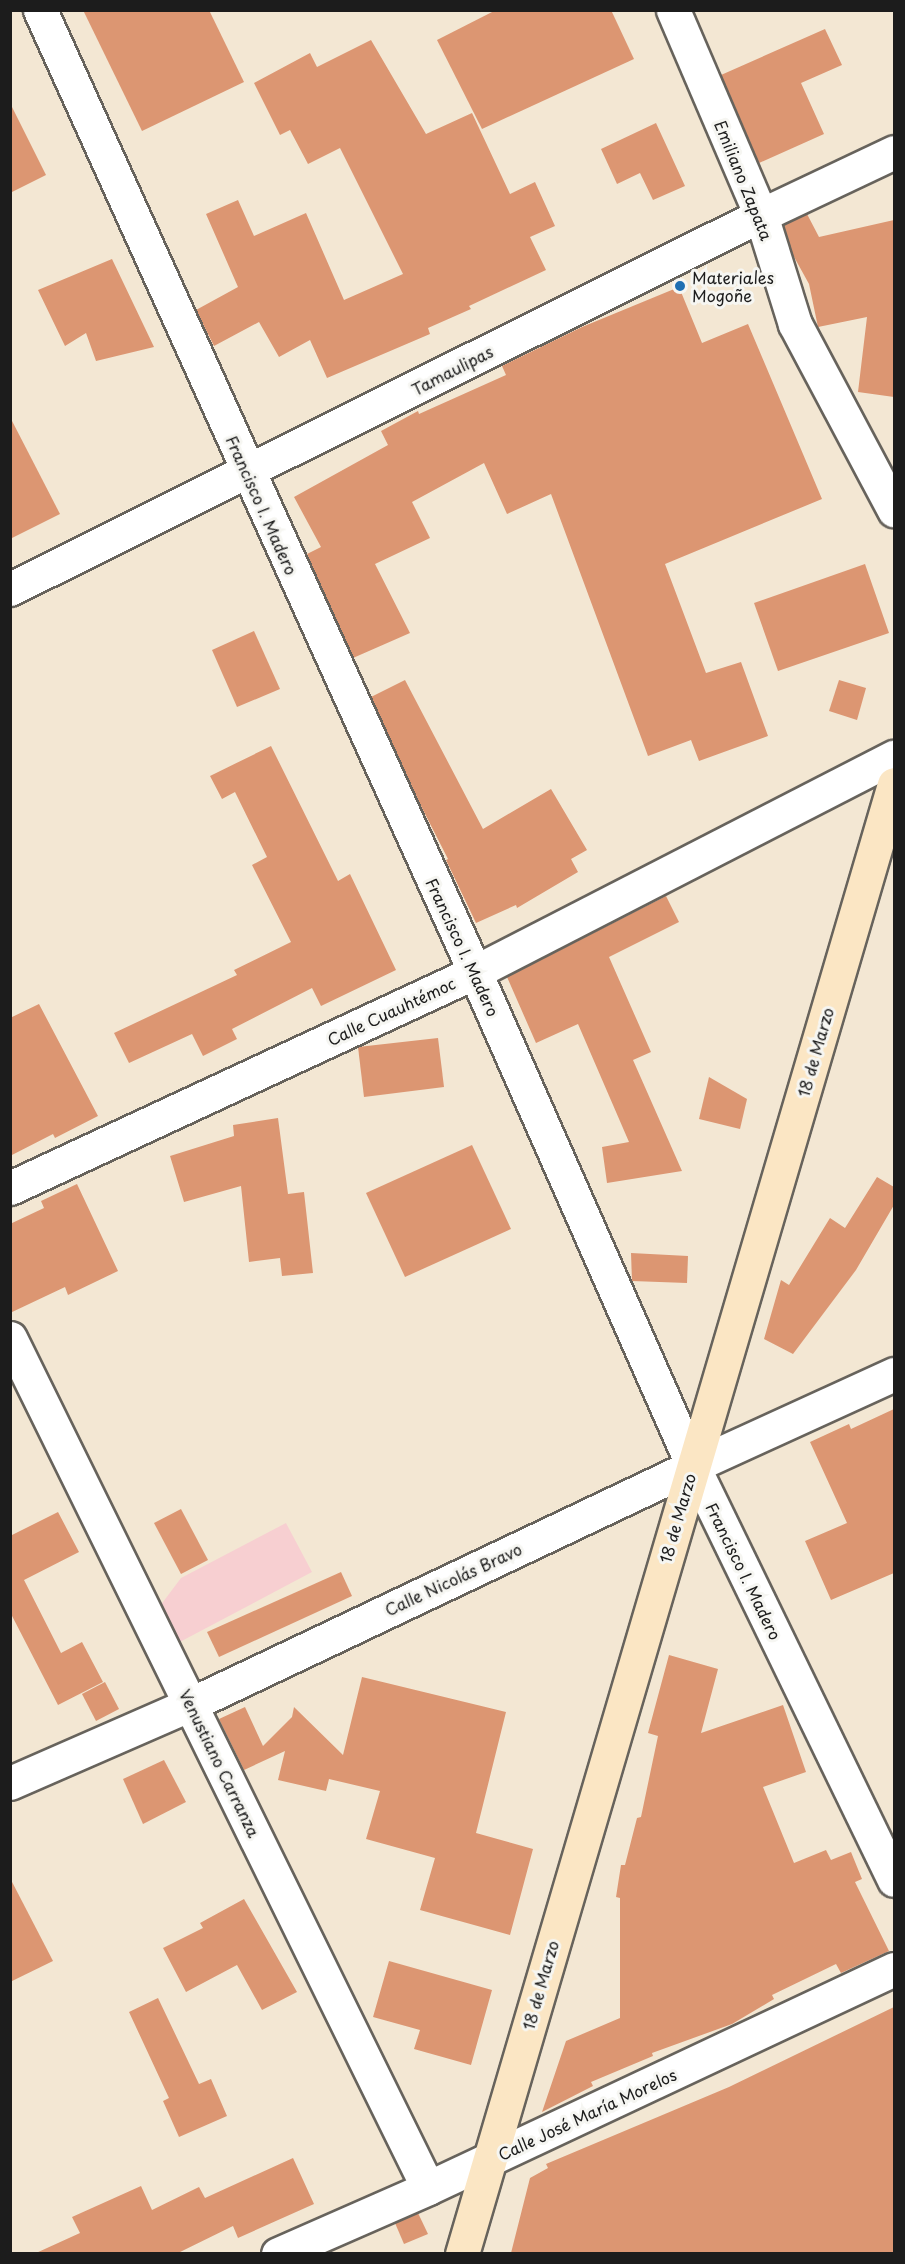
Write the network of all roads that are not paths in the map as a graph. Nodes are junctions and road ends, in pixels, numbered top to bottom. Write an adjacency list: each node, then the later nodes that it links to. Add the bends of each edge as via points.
1 (40, 10): 5 (street, Francisco I. Madero)
2 (673, 10): 4 (street, Emiliano Zapata)
3 (894, 152): 4 (street, Tamaulipas)
4 (761, 215): 5 (street, Tamaulipas); 6 (street, Emiliano Zapata, via 795,324)
5 (248, 472): 7 (street, Tamaulipas); 10 (street, Francisco I. Madero)
6 (894, 510)
7 (10, 589)
8 (894, 757): 10 (street, Calle Cuauhtémoc)
9 (894, 784): 14 (main road, 18 de Marzo)
10 (475, 972): 11 (street, Calle Cuauhtémoc); 14 (street, Francisco I. Madero)
11 (10, 1188)
12 (10, 1338): 15 (street, Venustiano Carranza)
13 (894, 1374): 14 (street, Calle Nicolás Bravo)
14 (693, 1466): 15 (street, Calle Nicolás Bravo); 17 (street, Francisco I. Madero); 19 (main road, 18 de Marzo)
15 (191, 1704): 16 (street, Calle Nicolás Bravo); 20 (street, Venustiano Carranza)
16 (10, 1783)
17 (894, 1880)
18 (894, 1969): 19 (street, Calle José María Morelos)
19 (488, 2160): 20 (street, Calle José María Morelos); 22 (main road, 18 de Marzo)
20 (428, 2188): 21 (street, Calle José María Morelos)
21 (278, 2253)
22 (462, 2253)

